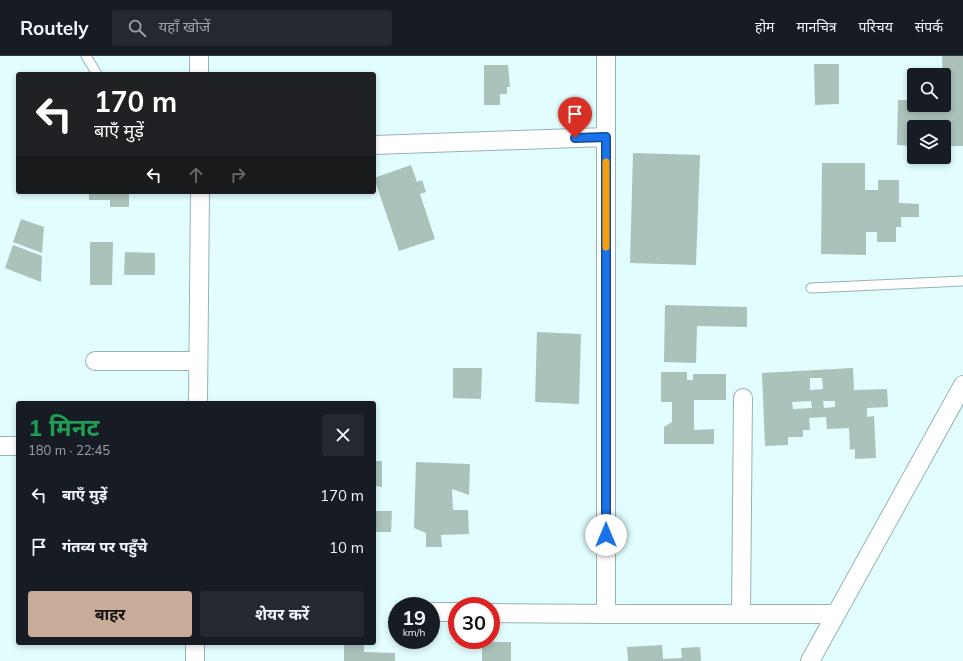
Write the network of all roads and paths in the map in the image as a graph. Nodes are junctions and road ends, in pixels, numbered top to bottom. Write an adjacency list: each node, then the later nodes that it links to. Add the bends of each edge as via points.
1 (86, 56): 4 (lane)
2 (199, 56): 5 (street)
3 (606, 56): 6 (street)
4 (96, 72)
5 (200, 72)
6 (606, 137): 7 (street); 19 (street)
7 (376, 145)
8 (200, 194): 12 (street)
9 (963, 281): 10 (lane)
10 (811, 288)
11 (96, 361): 12 (street)
12 (198, 361): 15 (street)
13 (963, 385): 21 (street)
14 (743, 398): 20 (street)
15 (198, 401)
16 (0, 446): 17 (street)
17 (16, 446)
18 (500, 613): 19 (street)
19 (606, 614): 20 (street)
20 (740, 614): 21 (street)
21 (835, 614): 24 (street)
22 (195, 645): 23 (street)
23 (195, 661)
24 (810, 661)

